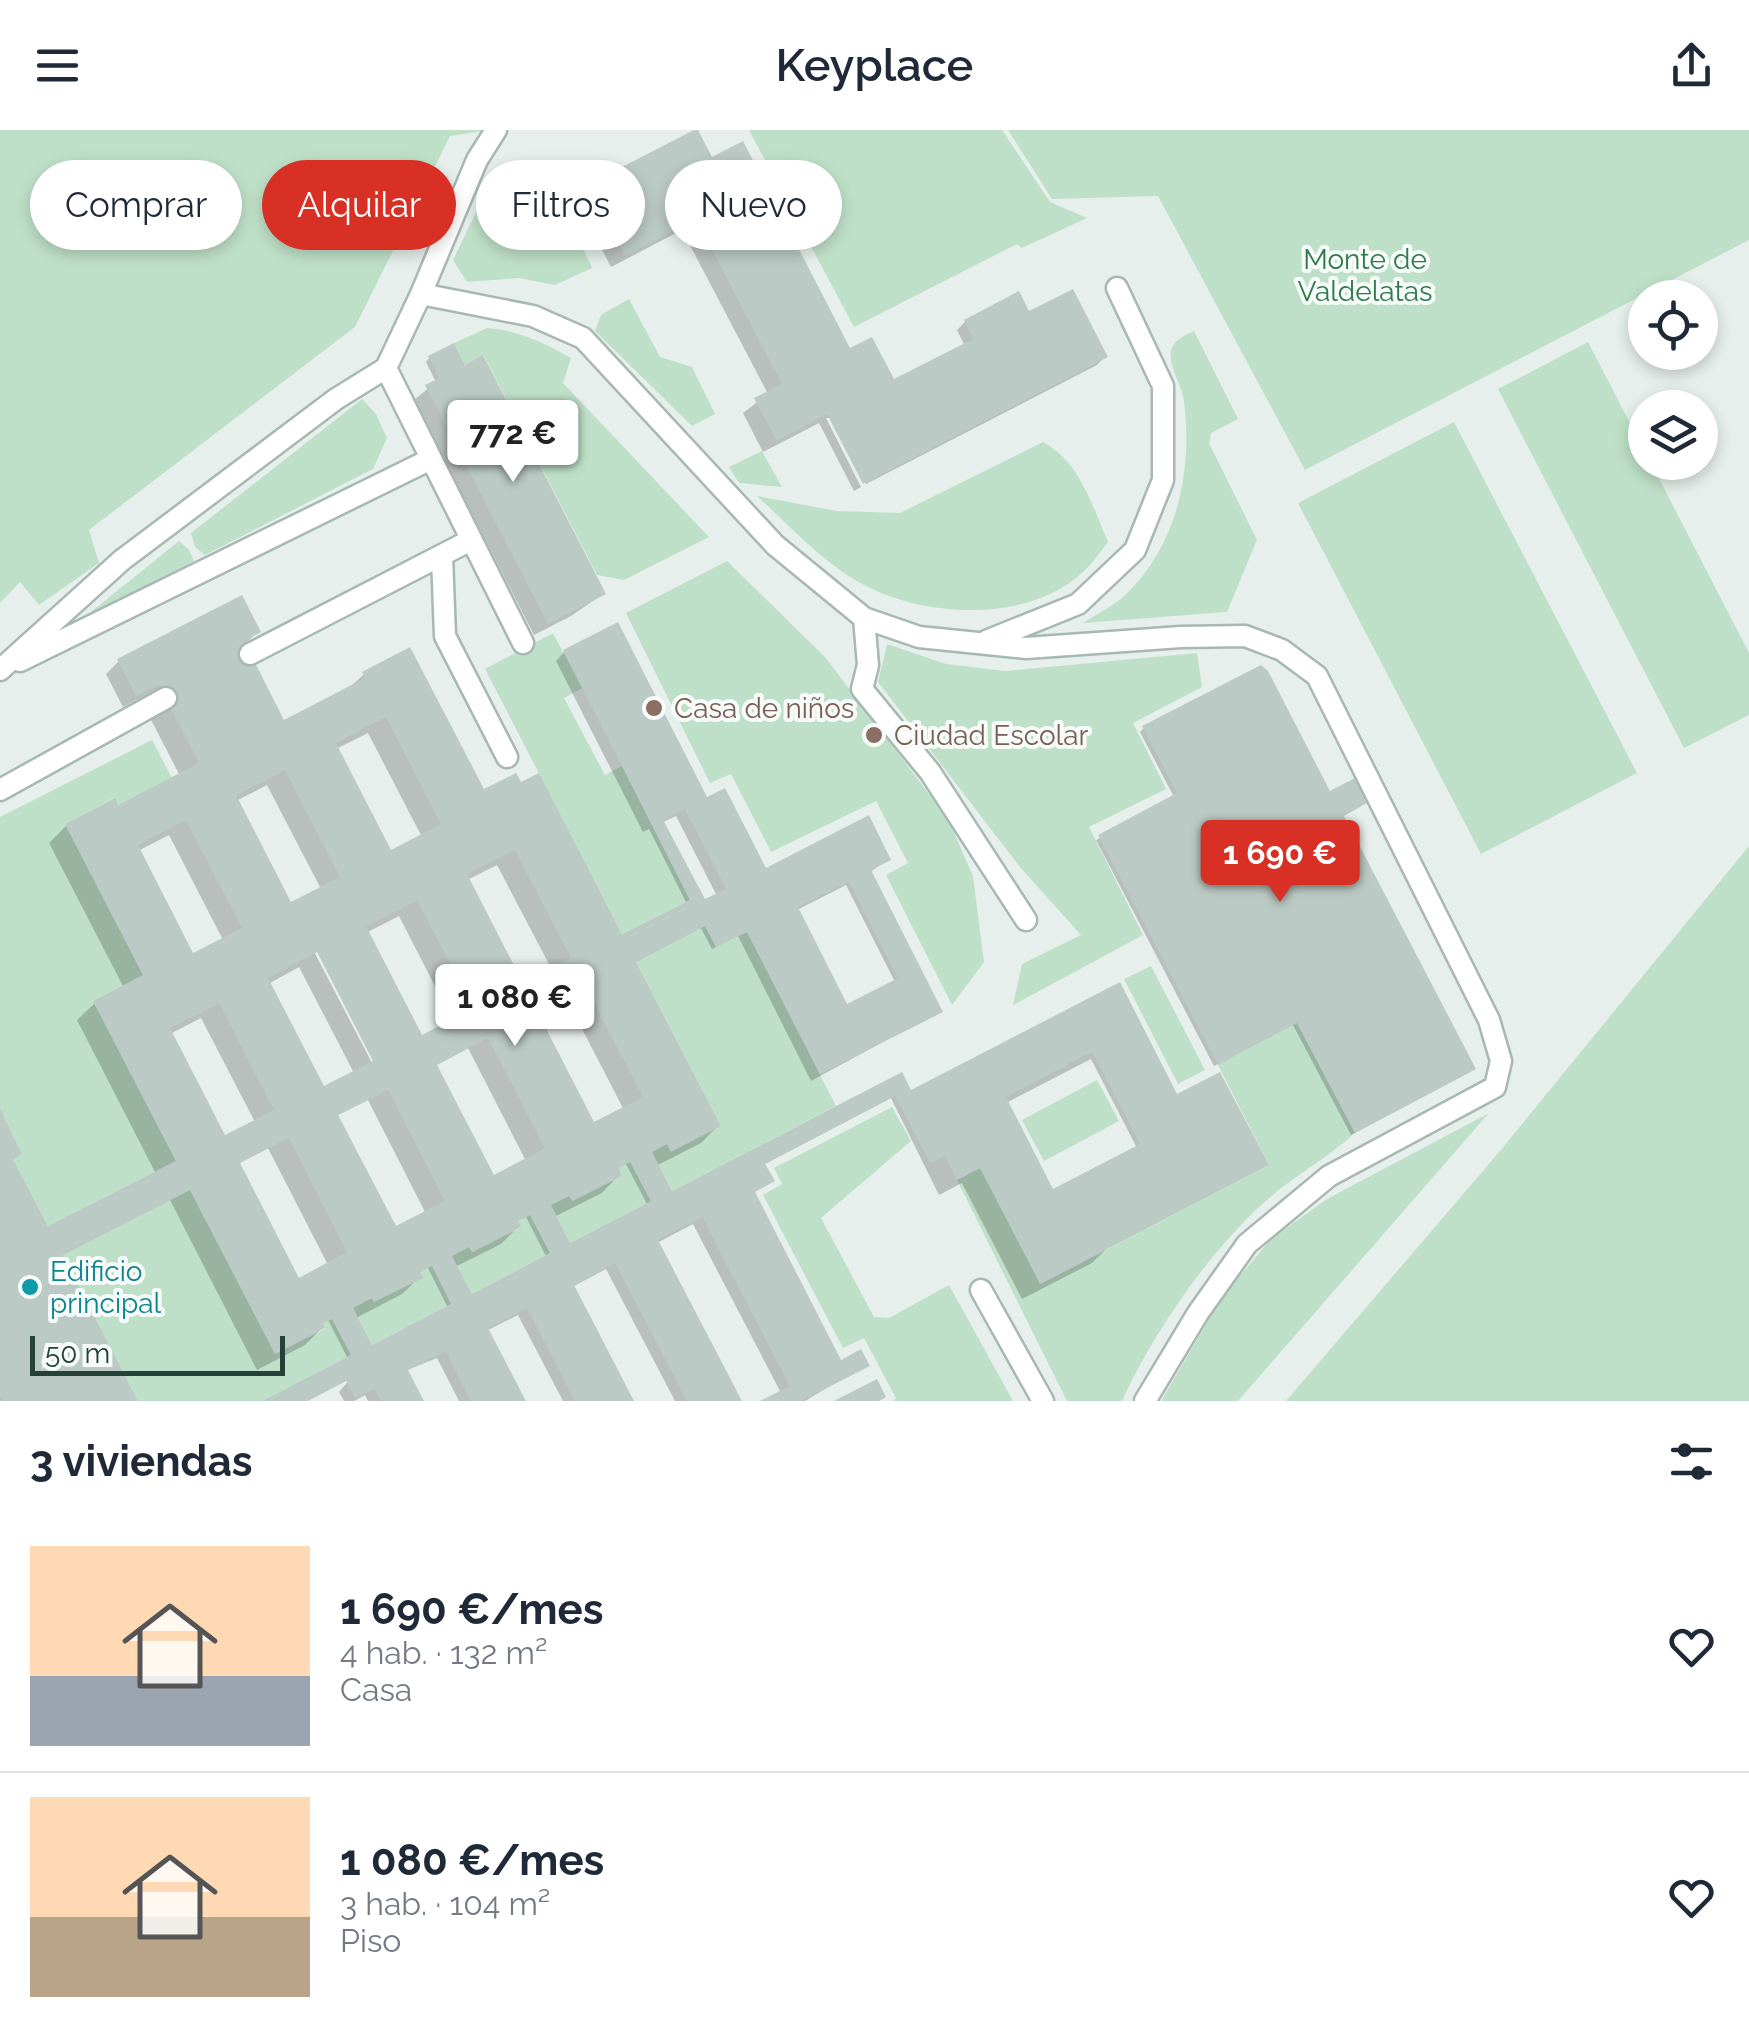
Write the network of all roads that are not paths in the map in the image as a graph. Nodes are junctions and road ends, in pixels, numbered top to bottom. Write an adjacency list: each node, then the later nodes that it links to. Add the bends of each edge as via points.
1 (496, 130): 3 (lane, via 476,160)
2 (1117, 288): 10 (lane, via 1164,386 1162,480 1135,550 1078,604)
3 (421, 294): 4 (lane); 8 (lane, via 533,316 582,338 775,545)
4 (386, 368): 5 (lane); 5 (lane, via 336,398 122,560 0,670)
5 (431, 459): 6 (lane)
6 (471, 540): 7 (lane); 9 (lane)
7 (442, 556): 11 (lane); 13 (lane, via 444,636)
8 (864, 618): 10 (lane, via 920,637); 15 (lane, via 868,665 862,688 930,772)
9 (523, 643)
10 (980, 643): 18 (lane, via 1026,648 1245,636 1282,650 1317,676 1422,881 1502,1062 1495,1087 1329,1176 1248,1244)
11 (250, 654)
12 (166, 698): 14 (lane)
13 (507, 757)
14 (0, 790)
15 (1026, 920)
16 (981, 1290): 17 (lane)
17 (1043, 1401)
18 (1145, 1401)

